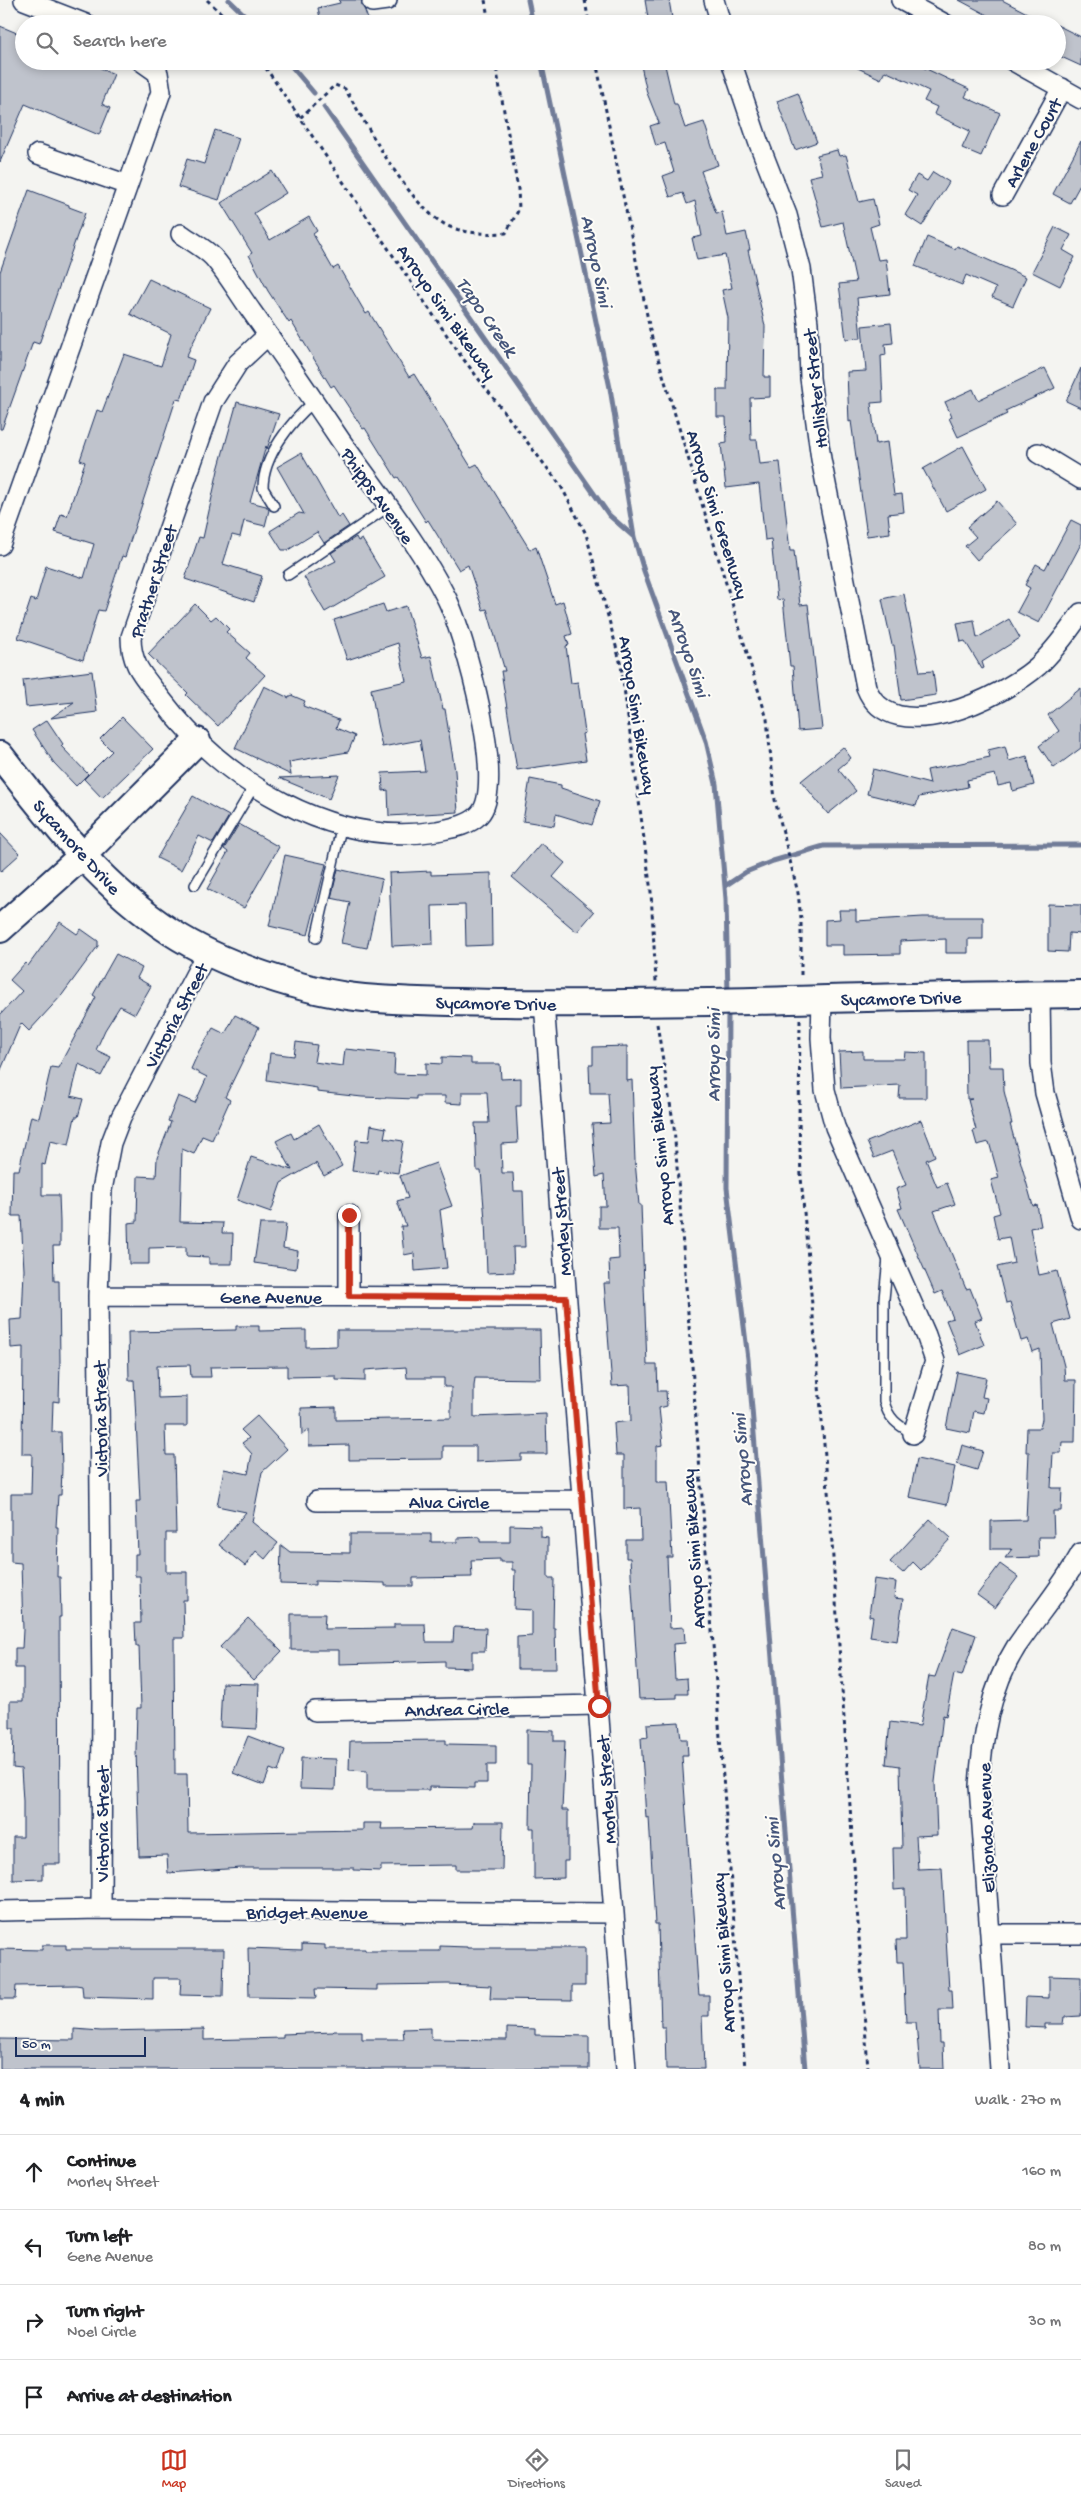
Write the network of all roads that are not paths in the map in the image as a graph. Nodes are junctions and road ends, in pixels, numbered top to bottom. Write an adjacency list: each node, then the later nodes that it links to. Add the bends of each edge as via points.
1 (24, 0): 4 (street)
2 (714, 0): 5 (street)
3 (901, 0): 6 (street)
4 (63, 15)
5 (718, 15)
6 (928, 15)
7 (154, 70): 13 (street, via 158,73 161,92)
8 (734, 70): 25 (street, Hollister Street, via 787,216 801,269 821,459 871,699 890,714 912,717 935,715 972,705 1006,689 1037,666 1064,639)
9 (1029, 70): 10 (street)
10 (1062, 88): 11 (street); 14 (street, Arlene Court)
11 (1081, 99)
12 (38, 154): 13 (street)
13 (128, 185): 22 (street)
14 (1003, 196)
15 (181, 234): 16 (street, Phipps Avenue, via 212,256)
16 (268, 335): 17 (street, Phipps Avenue); 26 (street, Prather Street, via 238,363 214,402 131,637 131,654 136,666 174,717)
17 (314, 402): 20 (lane, via 285,431 266,471 263,488); 21 (street, Phipps Avenue)
18 (1038, 453): 19 (street)
19 (1081, 479)
20 (274, 506)
21 (388, 507): 24 (lane); 29 (street, Phipps Avenue, via 448,600 465,645 486,744)
22 (4, 522): 23 (street)
23 (0, 545)
24 (288, 575)
25 (1081, 613)
26 (197, 741): 28 (street, Prather Street); 31 (main road)
27 (0, 755): 31 (main road, Sycamore Drive)
28 (254, 786): 30 (street, Prather Street, via 312,816); 32 (lane)
29 (488, 799): 30 (street, Prather Street, via 479,815 456,828 414,835)
30 (342, 824): 34 (lane)
31 (82, 856): 33 (main road); 35 (main road, Sycamore Drive, via 129,902)
32 (195, 885)
33 (0, 929)
34 (316, 938)
35 (207, 952): 39 (main road, Sycamore Drive, via 293,984 361,998); 43 (street, Victoria Street, via 110,1143 102,1190)
36 (1081, 994): 37 (main road, Sycamore Drive)
37 (1040, 995): 38 (main road, Sycamore Drive); 40 (street, via 1041,1064 1045,1093)
38 (822, 999): 39 (main road, Sycamore Drive); 42 (street, via 821,1038 830,1111)
39 (544, 1003): 45 (street, Morley Street)
40 (1080, 1211)
41 (349, 1215): 44 (street)
42 (888, 1249): 46 (street, via 934,1361); 46 (lane, via 884,1299 884,1402 886,1413 895,1424)
43 (98, 1296): 44 (street, Gene Avenue); 52 (street, Victoria Street)
44 (349, 1296): 45 (street, Gene Avenue)
45 (566, 1298): 47 (street, Morley Street)
46 (913, 1434)
47 (582, 1500): 48 (street, Alva Circle); 50 (street, Morley Street)
48 (317, 1501)
49 (1081, 1553): 55 (street, Elizondo Avenue, via 1015,1649 999,1682 988,1718 980,1786)
50 (599, 1706): 51 (street, Andrea Circle); 54 (street, Morley Street)
51 (315, 1710)
52 (101, 1909): 53 (street, Bridget Avenue); 54 (street, Bridget Avenue)
53 (0, 1911)
54 (614, 1913): 57 (street, Morley Street)
55 (990, 1934): 56 (street); 58 (street, Elizondo Avenue)
56 (1081, 1934)
57 (626, 2069)
58 (1000, 2069)

